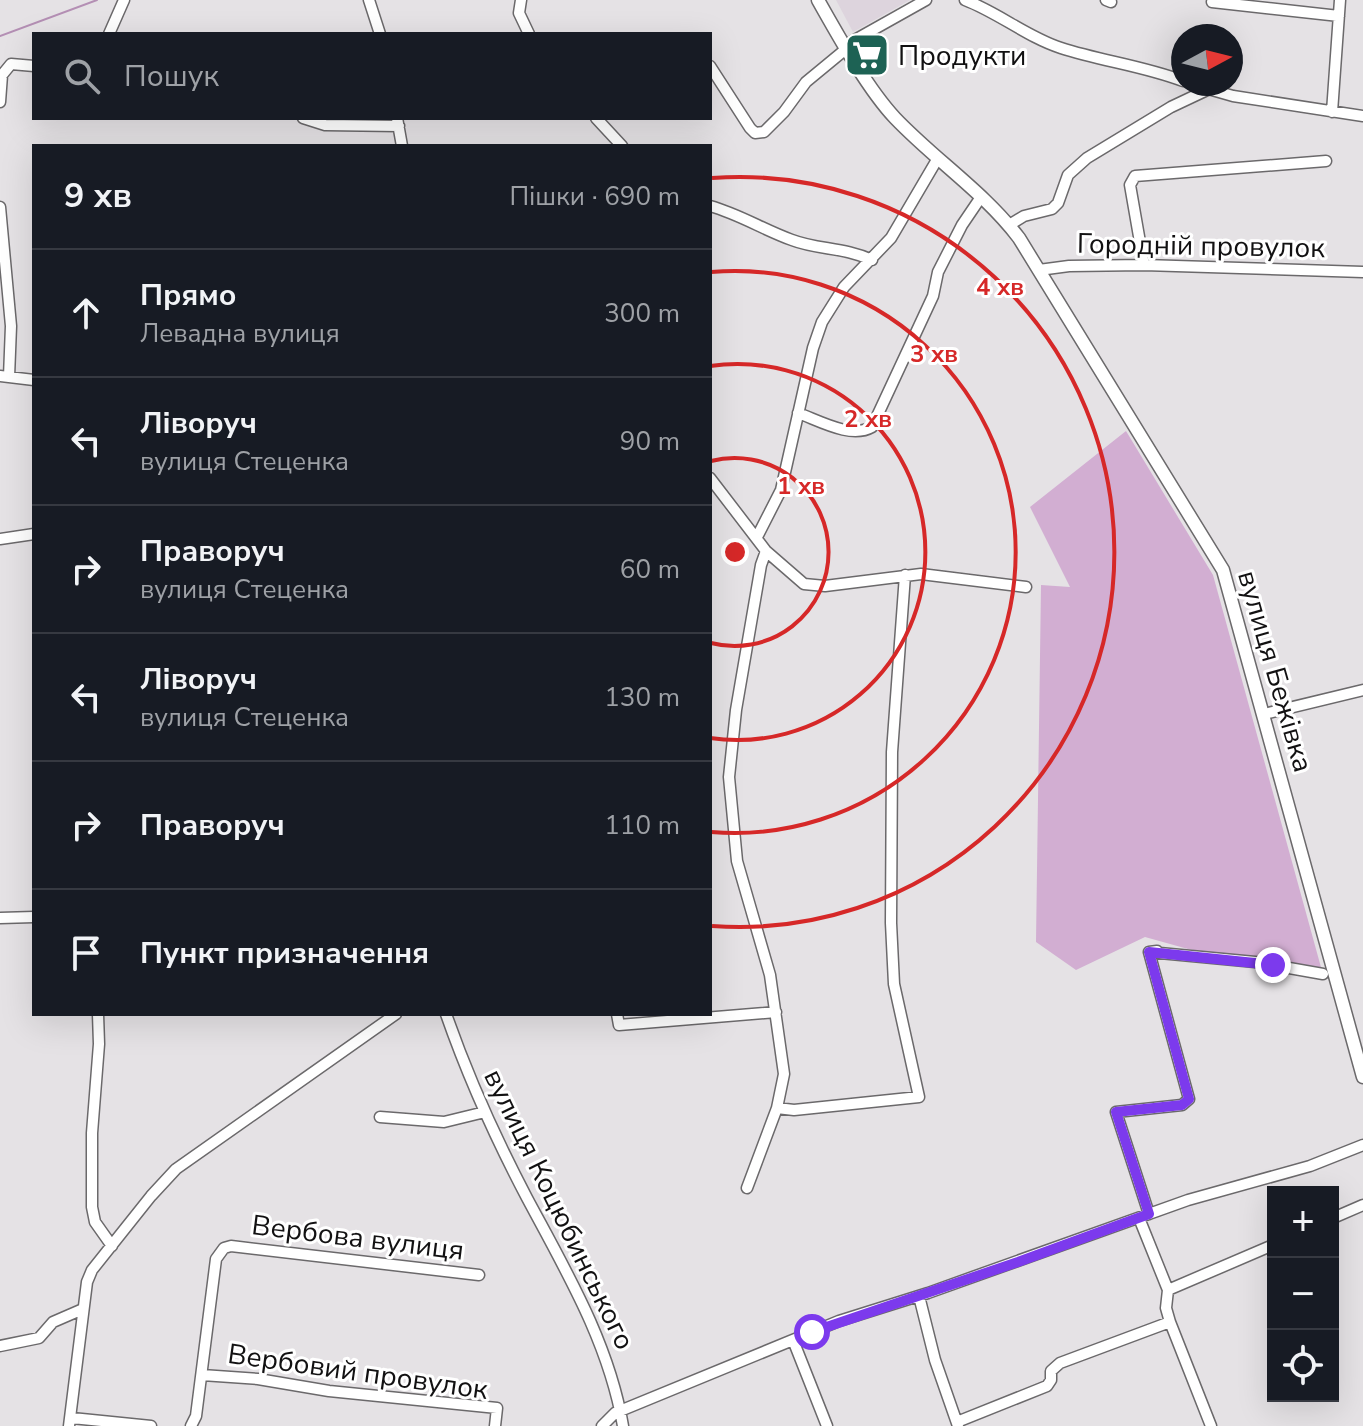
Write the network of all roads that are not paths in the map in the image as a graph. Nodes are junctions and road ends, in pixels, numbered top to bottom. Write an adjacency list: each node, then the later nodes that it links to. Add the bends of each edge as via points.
1 (124, 0): 10 (street)
2 (369, 0): 11 (street)
3 (521, 0): 12 (street, via 519,13)
4 (818, 0): 13 (main road, вулиця Бежівка)
5 (926, 0): 13 (street)
6 (965, 0): 16 (street, via 1059,47)
7 (1340, 0): 9 (street)
8 (1212, 2): 9 (street)
9 (1339, 16): 20 (street)
10 (110, 32)
11 (379, 32)
12 (528, 32)
13 (845, 48): 15 (street, via 806,82 764,132 750,128); 27 (main road, вулиця Бежівка, via 894,117)
14 (32, 66): 19 (street, via 11,64 2,75)
15 (712, 69)
16 (1171, 78)
17 (1194, 96): 32 (street, via 1087,158 1068,175 1052,209)
18 (1241, 96): 20 (street)
19 (0, 102)
20 (1332, 112): 21 (street)
21 (1363, 116)
22 (309, 120): 24 (street, via 325,125)
23 (598, 120): 26 (street)
24 (398, 122): 25 (street)
25 (402, 144)
26 (620, 144)
27 (938, 158): 29 (main road, вулиця Бежівка); 33 (street, via 891,238)
28 (1326, 161): 34 (street, via 1135,176 1130,185)
29 (981, 197): 32 (main road, вулиця Бежівка); 39 (street, via 938,272 933,296 872,427 851,432)
30 (0, 207): 37 (street, via 11,326)
31 (712, 207): 33 (street, via 793,241 840,248)
32 (1009, 225): 35 (main road, вулиця Бежівка)
33 (872, 260): 39 (street, via 844,287 822,322)
34 (1144, 265): 35 (street, Городній провулок); 36 (street, Городній провулок)
35 (1039, 270): 48 (main road, вулиця Бежівка, via 1223,570)
36 (1363, 272)
37 (4, 376): 38 (street)
38 (32, 380)
39 (798, 413): 42 (street, via 781,490)
40 (712, 481): 42 (street)
41 (32, 534): 43 (street)
42 (757, 537): 44 (street)
43 (0, 539)
44 (766, 551): 45 (street, via 795,578 815,586); 52 (street, via 729,777 737,861)
45 (905, 575): 46 (street); 58 (street, via 892,752 891,923 894,984 919,1097)
46 (1026, 587)
47 (1363, 690): 48 (street)
48 (1264, 714): 57 (main road, вулиця Бежівка)
49 (32, 917): 50 (street)
50 (0, 918)
51 (1323, 974): 65 (street, via 1153,952 1189,1099 1182,1105 1116,1112)
52 (776, 1012): 56 (street, via 619,1025); 58 (street, via 784,1074)
53 (98, 1016): 66 (street, via 92,1207 101,1234)
54 (393, 1016): 66 (street, via 176,1169)
55 (447, 1016): 59 (street, вулиця Коцюбинського)
56 (617, 1016)
57 (1363, 1077)
58 (777, 1108): 62 (street)
59 (485, 1112): 60 (street, via 444,1122); 76 (street, вулиця Коцюбинського, via 560,1254 613,1378)
60 (380, 1117)
61 (1363, 1145): 65 (street)
62 (747, 1188)
63 (1363, 1205): 64 (street)
64 (1339, 1215)
65 (1144, 1216): 69 (street); 70 (street)
66 (112, 1246): 71 (street, via 92,1270)
67 (1267, 1248): 69 (street)
68 (479, 1275): 75 (street, Вербова вулиця, via 224,1248 216,1259)
69 (1168, 1290): 72 (street)
70 (919, 1296): 73 (street); 78 (street)
71 (83, 1309): 74 (street, via 53,1322 39,1338); 77 (street)
72 (1170, 1322): 78 (street, via 1060,1363 1047,1386); 85 (street)
73 (793, 1340): 76 (street); 84 (street)
74 (0, 1346)
75 (202, 1375): 80 (street, Вербова вулиця); 81 (street, Вербовий провулок, via 497,1408)
76 (621, 1411): 82 (street); 83 (street, вулиця Коцюбинського)
77 (70, 1422): 79 (street)
78 (958, 1424)
79 (151, 1426)
80 (191, 1426)
81 (495, 1426)
82 (602, 1426)
83 (623, 1426)
84 (827, 1426)
85 (1211, 1426)

